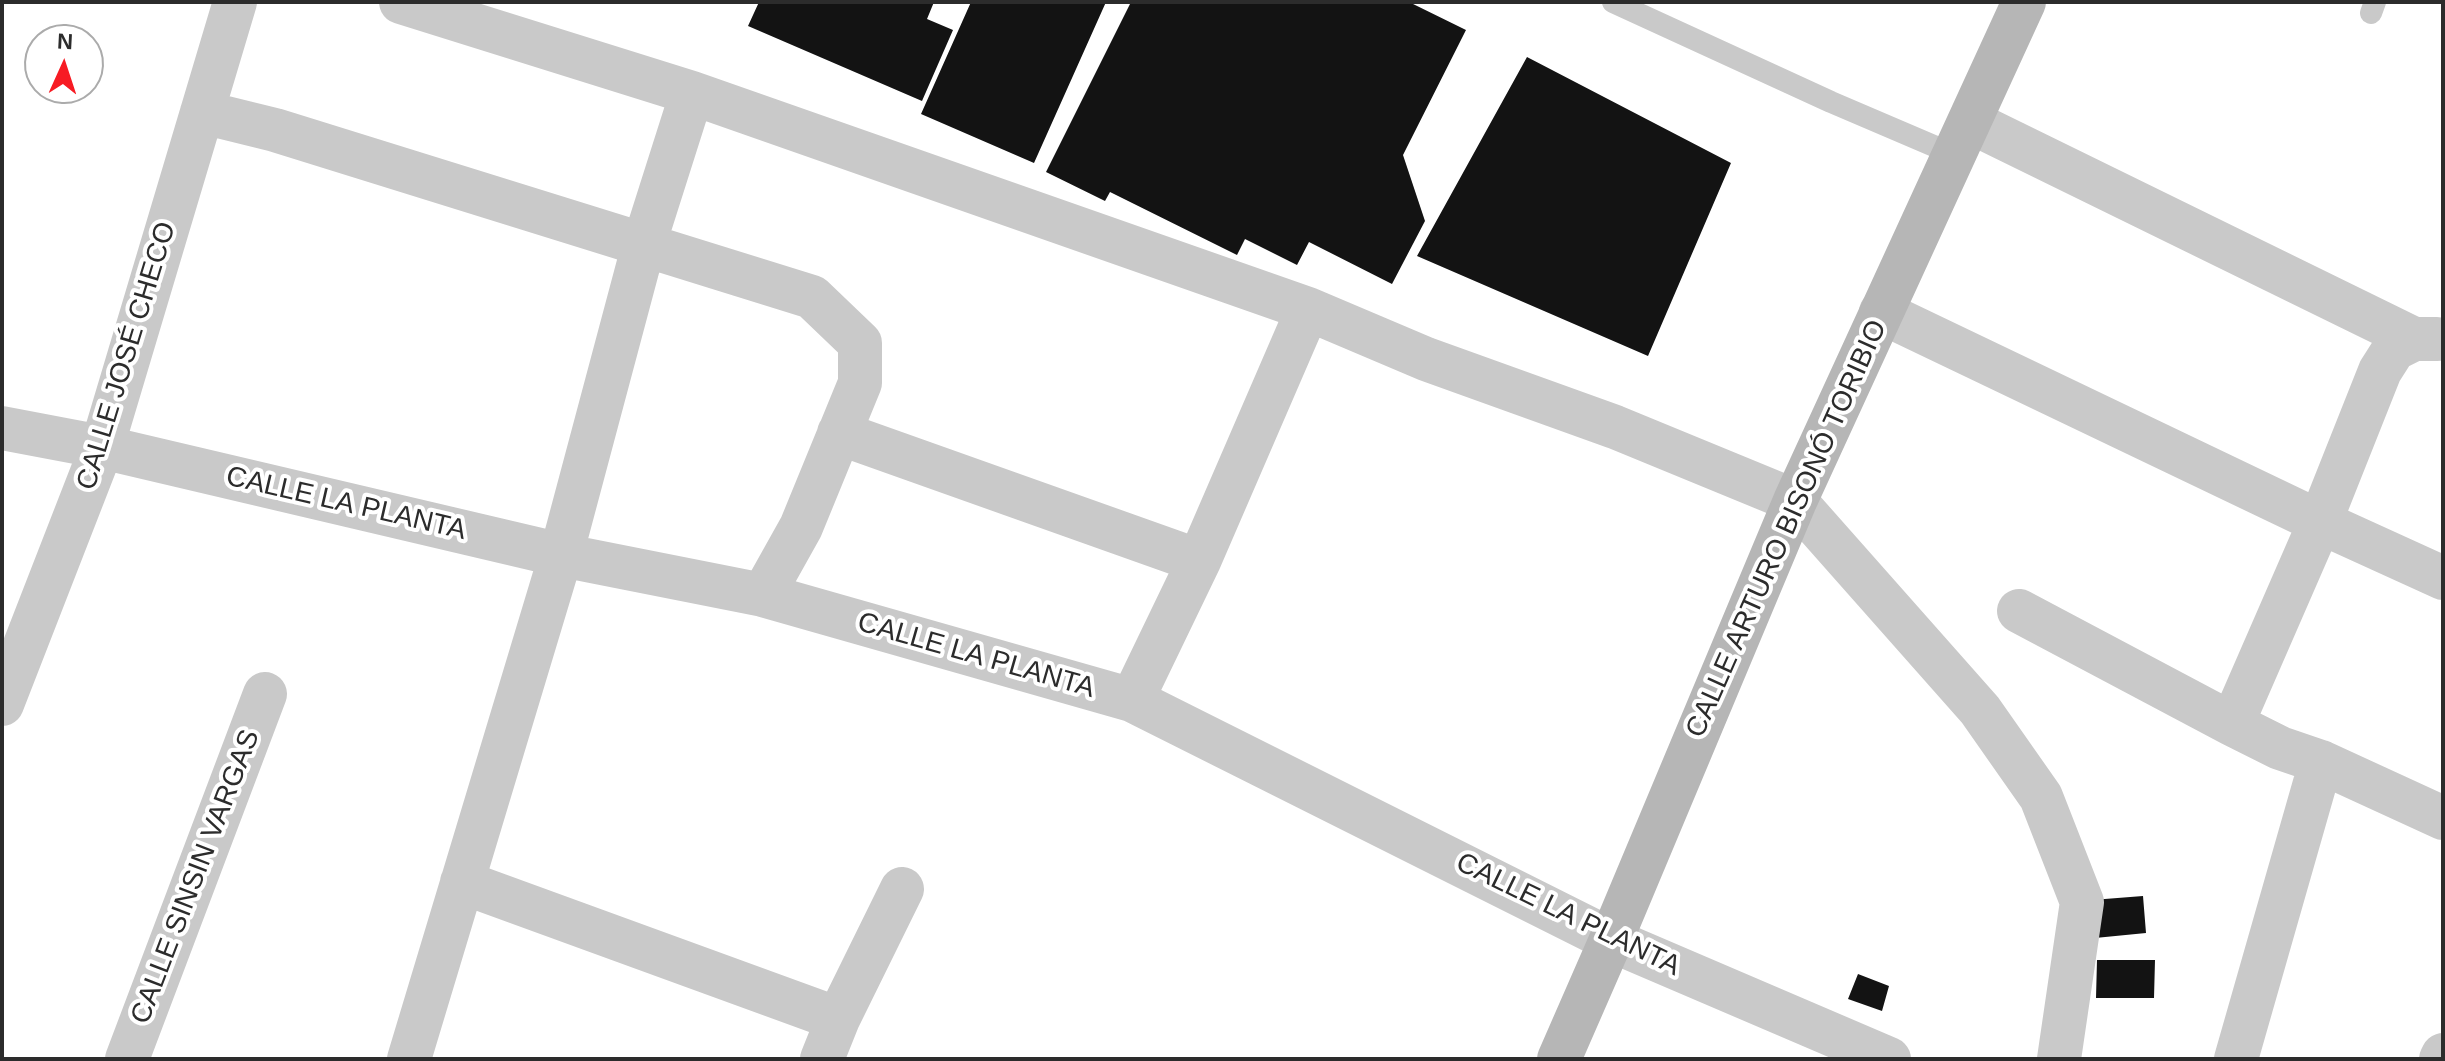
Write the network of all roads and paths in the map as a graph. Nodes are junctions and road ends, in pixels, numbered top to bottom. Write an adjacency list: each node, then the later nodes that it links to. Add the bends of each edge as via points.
1 (235, 2): 6 (street, CALLE JOSÉ CHECO)
2 (401, 2): 5 (street)
3 (1613, 2): 7 (lane, via 1831,102)
4 (2024, 2): 7 (street, CALLE ARTURO BISONÓ TORIBIO)
5 (692, 93): 8 (street); 9 (street)
6 (202, 112): 8 (street); 14 (street, CALLE JOSÉ CHECO)
7 (1963, 139): 10 (street, CALLE ARTURO BISONÓ TORIBIO); 11 (street)
8 (644, 244): 13 (street, via 812,297 835,318 860,343 860,383); 17 (street)
9 (1308, 309): 15 (street); 18 (street)
10 (1881, 312): 15 (street, CALLE ARTURO BISONÓ TORIBIO); 16 (street)
11 (2429, 340): 16 (street, via 2394,349 2380,371)
12 (2, 428): 14 (street, CALLE LA PLANTA)
13 (839, 433): 18 (street); 20 (street, via 801,527)
14 (102, 447): 17 (street, CALLE LA PLANTA); 24 (street, CALLE JOSÉ CHECO)
15 (1795, 501): 30 (street, CALLE ARTURO BISONÓ TORIBIO); 37 (street, via 1980,710 2041,797 2082,902)
16 (2320, 522): 19 (street); 25 (street)
17 (561, 555): 20 (street, CALLE LA PLANTA); 28 (street)
18 (1199, 561): 23 (street)
19 (2443, 578)
20 (763, 595): 23 (street, CALLE LA PLANTA)
21 (2019, 611): 25 (street)
22 (265, 694): 32 (street, CALLE SINSIN VARGAS)
23 (1132, 700): 30 (street, CALLE LA PLANTA)
24 (2, 704)
25 (2232, 724): 26 (street)
26 (2321, 762): 27 (street); 38 (street)
27 (2443, 818)
28 (462, 882): 31 (street); 33 (street)
29 (902, 889): 31 (street)
30 (1611, 940): 35 (street, CALLE ARTURO BISONÓ TORIBIO); 36 (street, CALLE LA PLANTA)
31 (838, 1019): 34 (street)
32 (127, 1059)
33 (409, 1059)
34 (822, 1059)
35 (1559, 1059)
36 (1889, 1059)
37 (2059, 1059)
38 (2236, 1059)

